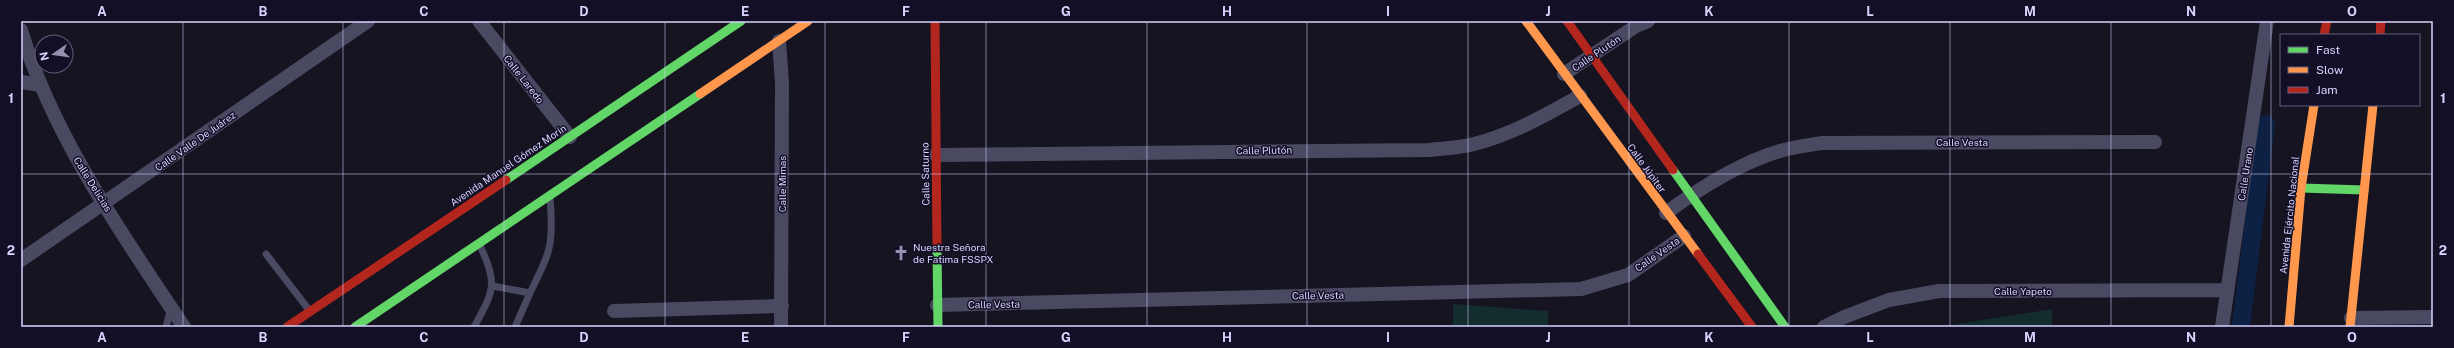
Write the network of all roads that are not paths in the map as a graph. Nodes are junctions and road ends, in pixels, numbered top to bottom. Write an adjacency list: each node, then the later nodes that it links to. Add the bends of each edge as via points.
1 (368, 21): 30 (street, Calle Valle De Juárez)
2 (479, 21): 23 (street, Calle Laredo)
3 (741, 21): 23 (main road, Avenida Manuel Gómez Morín)
4 (808, 21): 15 (main road)
5 (935, 21): 25 (main road, Calle Saturno)
6 (1526, 21): 17 (main road, Calle Júpiter)
7 (1567, 21): 16 (main road, Calle Júpiter)
8 (1648, 21): 16 (street, Calle Plutón)
9 (2267, 21): 37 (street, Calle Urano)
10 (2327, 21): 13 (main road)
11 (2381, 21): 14 (main road)
12 (21, 30): 19 (street, Calle Delicias)
13 (2324, 34)
14 (2380, 34)
15 (779, 41): 29 (main road); 40 (street, Calle Mimas, via 782,83)
16 (1592, 55): 17 (street, Calle Plutón); 28 (main road, Calle Júpiter)
17 (1564, 74): 20 (main road, Calle Júpiter)
18 (21, 82): 19 (street)
19 (41, 85): 30 (street, Calle Delicias, via 77,162)
20 (1580, 96): 25 (street, Calle Plutón, via 1534,122 1500,136 1473,144 1429,150); 31 (main road, Calle Júpiter)
21 (2314, 106): 26 (main road, Avenida Ejército Nacional)
22 (2373, 106): 27 (main road)
23 (570, 137): 42 (main road, Avenida Manuel Gómez Morín)
24 (2155, 142): 28 (street, Calle Vesta, via 1822,143 1779,151 1736,169)
25 (936, 154): 39 (main road, Calle Saturno)
26 (2301, 188): 27 (main road); 58 (main road, Avenida Ejército Nacional)
27 (2364, 190): 45 (main road)
28 (1691, 194): 31 (street, Calle Vesta); 55 (main road, Calle Júpiter)
29 (549, 195): 33 (main road); 38 (lane, via 553,231 550,254)
30 (105, 203): 35 (street, Calle Valle De Juárez); 41 (street, Calle Delicias)
31 (1666, 213): 32 (main road, Calle Júpiter)
32 (1684, 236): 39 (street, Calle Vesta, via 1628,275 1581,289); 54 (main road, Calle Júpiter)
33 (478, 243): 36 (lane, via 488,262); 49 (main road)
34 (266, 254): 42 (lane)
35 (21, 260)
36 (493, 286): 38 (lane); 50 (lane)
37 (2227, 290): 56 (street, Calle Yapeto, via 1939,291 1889,300); 57 (street, Calle Urano)
38 (530, 293): 51 (lane)
39 (937, 305): 53 (main road, Calle Saturno)
40 (782, 306): 43 (street); 52 (street, Calle Mimas)
41 (171, 307): 46 (lane); 47 (street, Calle Delicias)
42 (310, 311): 48 (main road, Avenida Manuel Gómez Morín)
43 (614, 312)
44 (2433, 317): 45 (street)
45 (2350, 323)
46 (166, 327)
47 (184, 327)
48 (287, 327)
49 (355, 327)
50 (474, 327)
51 (515, 327)
52 (782, 327)
53 (938, 327)
54 (1752, 327)
55 (1785, 327)
56 (1824, 327)
57 (2222, 327)
58 (2289, 327)

